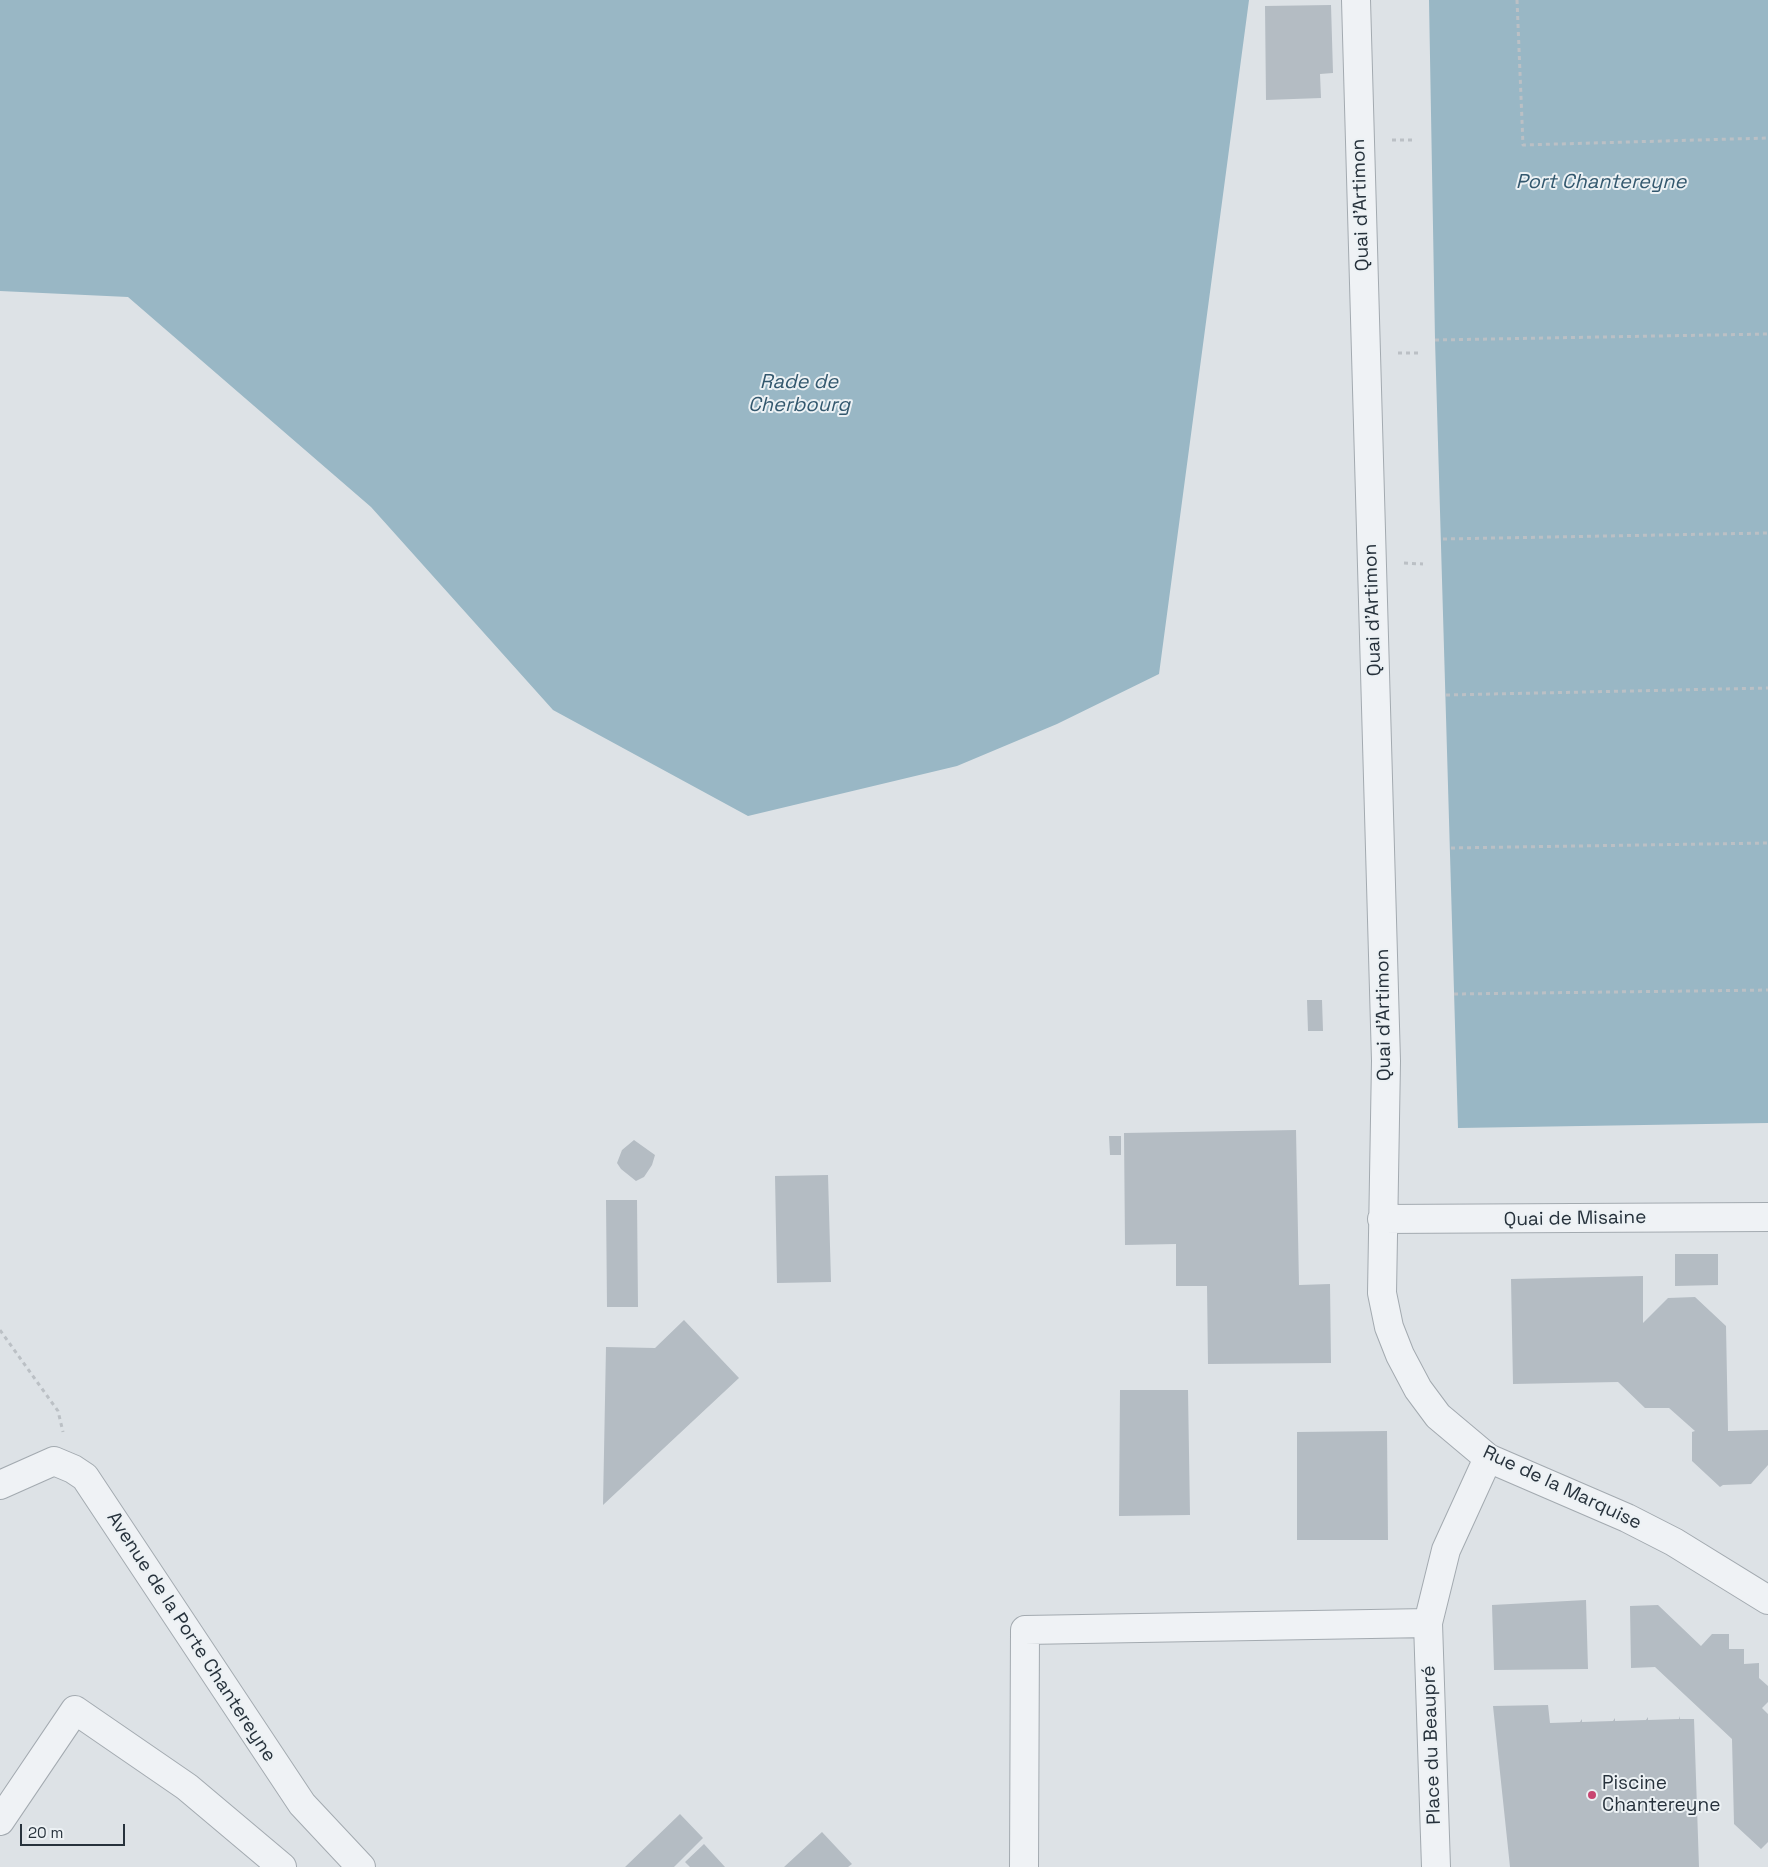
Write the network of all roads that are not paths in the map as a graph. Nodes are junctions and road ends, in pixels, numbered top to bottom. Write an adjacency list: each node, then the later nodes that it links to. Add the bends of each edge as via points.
1 (1356, 0): 3 (street, Quai d’Artimon, via 1386,1061)
2 (1768, 1217): 3 (street, Quai de Misaine)
3 (1382, 1219): 4 (street, Rue de la Marquise, via 1382,1294 1400,1355 1418,1389 1438,1416)
4 (1488, 1458): 6 (street, Rue de la Marquise, via 1635,1522); 7 (street, Place du Beaupré, via 1446,1550)
5 (0, 1485): 10 (street, Avenue de la Porte Chantereyne, via 54,1461 85,1477 302,1804)
6 (1768, 1600)
7 (1428, 1623): 11 (street, via 1025,1630); 12 (street, Place du Beaupré)
8 (0, 1821): 9 (street, via 75,1710 187,1787)
9 (282, 1867)
10 (361, 1867)
11 (1024, 1867)
12 (1436, 1867)

